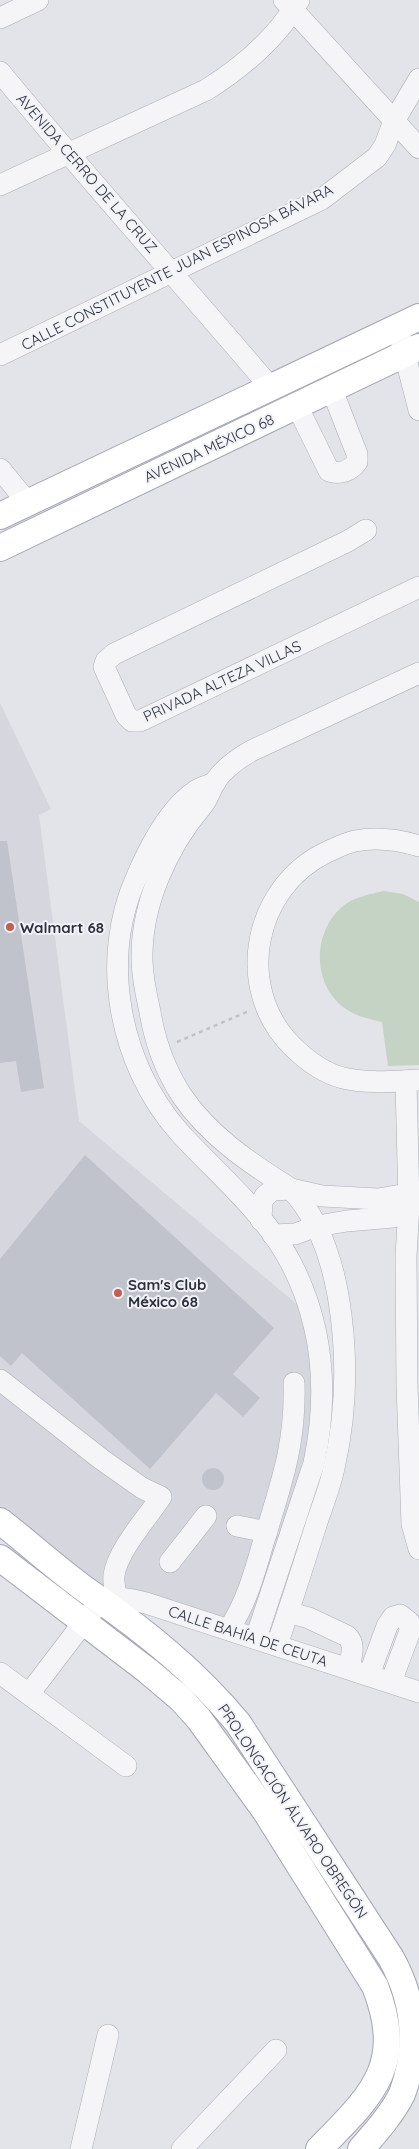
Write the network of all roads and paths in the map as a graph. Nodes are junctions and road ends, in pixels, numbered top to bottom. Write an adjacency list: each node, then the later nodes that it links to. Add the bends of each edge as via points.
1 (38, 0): 3 (street)
2 (292, 3): 6 (street); 8 (street, via 256,54 230,76)
3 (0, 18)
4 (0, 72): 8 (street, AVENIDA CERRO DE LA CRUZ)
5 (419, 79): 6 (street, CALLE CONSTITUYENTE JUAN ESPINOSA BÁVARA)
6 (394, 121): 7 (street); 10 (street, CALLE CONSTITUYENTE JUAN ESPINOSA BÁVARA, via 377,156 322,199)
7 (419, 148)
8 (68, 154): 9 (street); 10 (street, AVENIDA CERRO DE LA CRUZ)
9 (0, 185)
10 (172, 270): 13 (street, CALLE CONSTITUYENTE JUAN ESPINOSA BÁVARA); 14 (street, AVENIDA CERRO DE LA CRUZ)
11 (408, 323): 12 (street); 14 (main road, AVENIDA MÉXICO 68)
12 (412, 351): 15 (main road, AVENIDA MÉXICO 68); 17 (street)
13 (0, 355)
14 (271, 388): 19 (main road, AVENIDA MÉXICO 68)
15 (332, 390): 16 (main road, AVENIDA MÉXICO 68); 16 (street, via 357,454 357,462 350,469 329,472)
16 (297, 406): 22 (main road, AVENIDA MÉXICO 68)
17 (419, 410)
18 (0, 469): 19 (street)
19 (28, 503): 20 (main road, AVENIDA MÉXICO 68)
20 (0, 516)
21 (366, 530): 23 (street, PRIVADA ALTEZA VILLAS, via 114,654 104,667 126,716 132,721 140,721)
22 (0, 548)
23 (419, 587)
24 (419, 673): 25 (street, via 251,751 233,762)
25 (215, 783): 28 (street, via 166,861 148,909 142,959); 33 (street, via 196,790 167,821 132,887 119,938 120,998 126,1035 152,1096 178,1132 233,1187)
26 (419, 846): 27 (street, via 385,840 356,841 318,856 291,879 271,907 259,939 257,972)
27 (265, 1004): 28 (path); 29 (street, via 278,1030 299,1054 314,1064 342,1077 377,1082)
28 (159, 1050): 30 (street, via 172,1080 202,1121 248,1161)
29 (412, 1080): 31 (street)
30 (291, 1189): 31 (street, via 322,1196 378,1199); 32 (street); 33 (street, via 273,1190 265,1196 262,1202)
31 (414, 1196): 32 (street, via 393,1217); 40 (street, via 406,1257 408,1444 412,1524)
32 (317, 1226): 33 (street, via 295,1234); 44 (street, via 334,1277 340,1309 344,1402 334,1470)
33 (267, 1227): 47 (street, via 292,1265 312,1317 323,1395 314,1463)
34 (0, 1380): 43 (street, via 101,1460 161,1497 116,1566)
35 (294, 1383): 39 (street, via 292,1440)
36 (206, 1516): 42 (street)
37 (0, 1521): 43 (main road, PROLONGACIÓN ÁLVARO OBREGÓN)
38 (237, 1526): 39 (street)
39 (267, 1532): 46 (street, via 247,1596)
40 (419, 1549)
41 (0, 1558): 45 (main road, PROLONGACIÓN ÁLVARO OBREGÓN)
42 (170, 1562)
43 (110, 1600): 45 (street); 46 (street, CALLE BAHÍA DE CEUTA, via 146,1603); 61 (main road, PROLONGACIÓN ÁLVARO OBREGÓN, via 193,1674 238,1723 402,1977 414,2023 413,2055 408,2077 393,2110)
44 (288, 1612): 48 (street); 49 (street, via 347,1636 352,1648)
45 (83, 1622): 54 (street); 60 (main road, PROLONGACIÓN ÁLVARO OBREGÓN, via 148,1671 199,1719 266,1812 375,1986 388,2036 385,2061 368,2098)
46 (230, 1629): 47 (street, CALLE BAHÍA DE CEUTA)
47 (256, 1638): 48 (street, CALLE BAHÍA DE CEUTA)
48 (277, 1645): 49 (street, CALLE BAHÍA DE CEUTA)
49 (349, 1668): 51 (street, CALLE BAHÍA DE CEUTA)
50 (0, 1673): 54 (street)
51 (369, 1674): 52 (street, CALLE BAHÍA DE CEUTA); 52 (street, via 387,1626 393,1617 400,1615 409,1622 410,1631)
52 (391, 1682): 53 (street, CALLE BAHÍA DE CEUTA)
53 (419, 1692)
54 (29, 1694): 55 (street)
55 (126, 1766)
56 (108, 2035): 58 (street)
57 (276, 2050): 59 (street)
58 (81, 2149)
59 (182, 2149)
60 (320, 2149)
61 (361, 2149)

